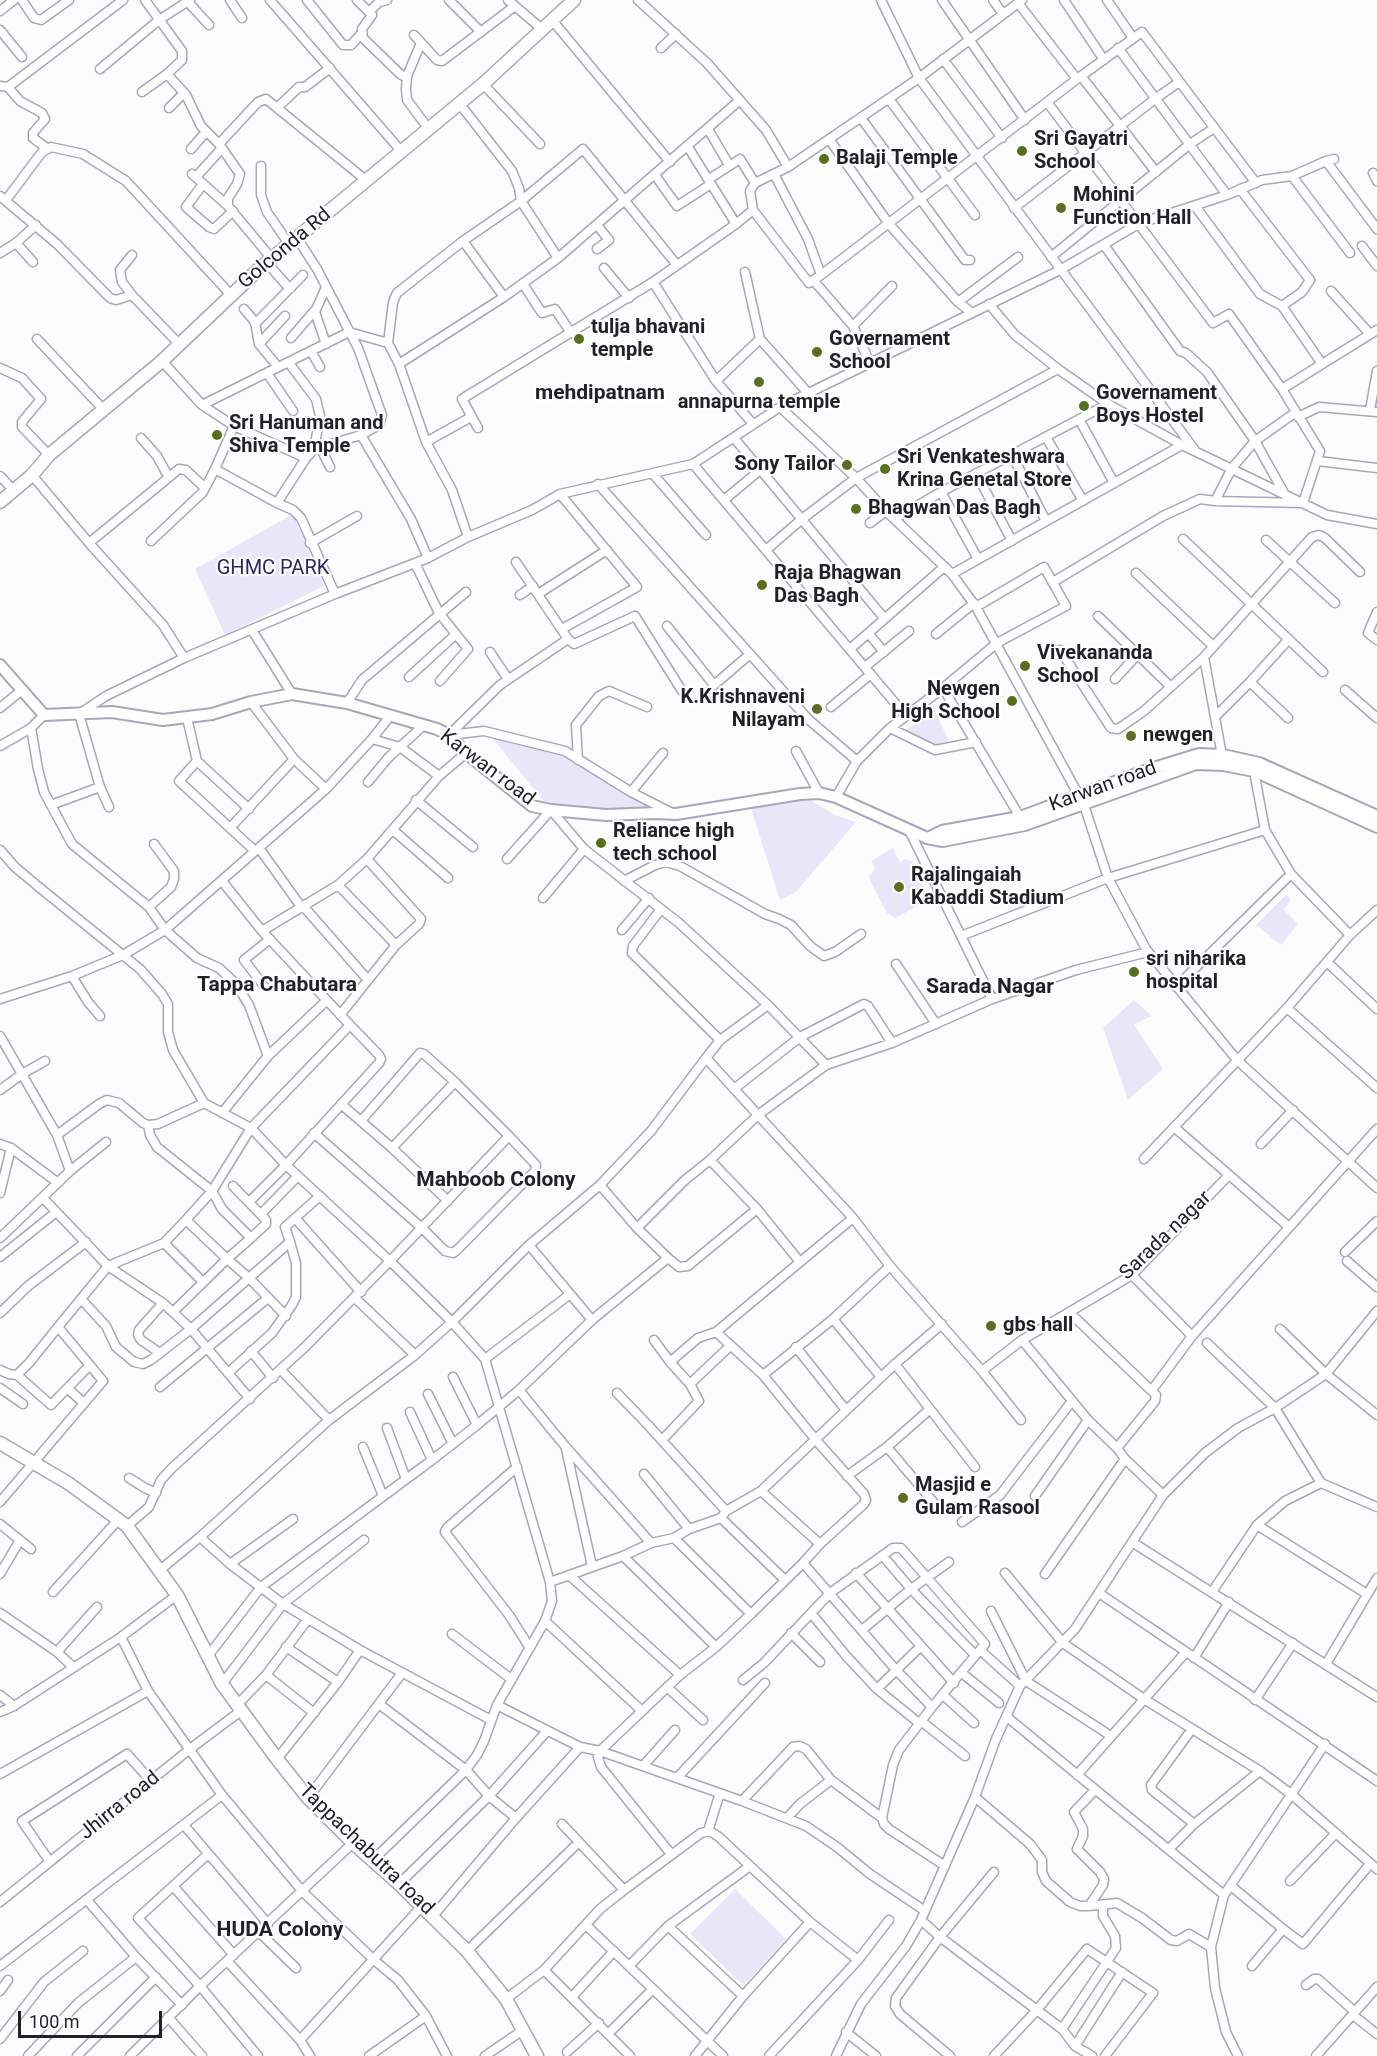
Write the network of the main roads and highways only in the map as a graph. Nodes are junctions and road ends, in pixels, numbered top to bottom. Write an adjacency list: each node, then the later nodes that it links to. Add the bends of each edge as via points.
1 (574, 0): 2 (main road, Golconda Rd, via 483,84 269,261 162,361 49,455)
2 (0, 502)
3 (0, 1443): 4 (main road, Tappachabutra road, via 68,1483 122,1523 177,1595 222,1684 277,1759 353,1844 467,1951 506,1999)
4 (537, 2056)

